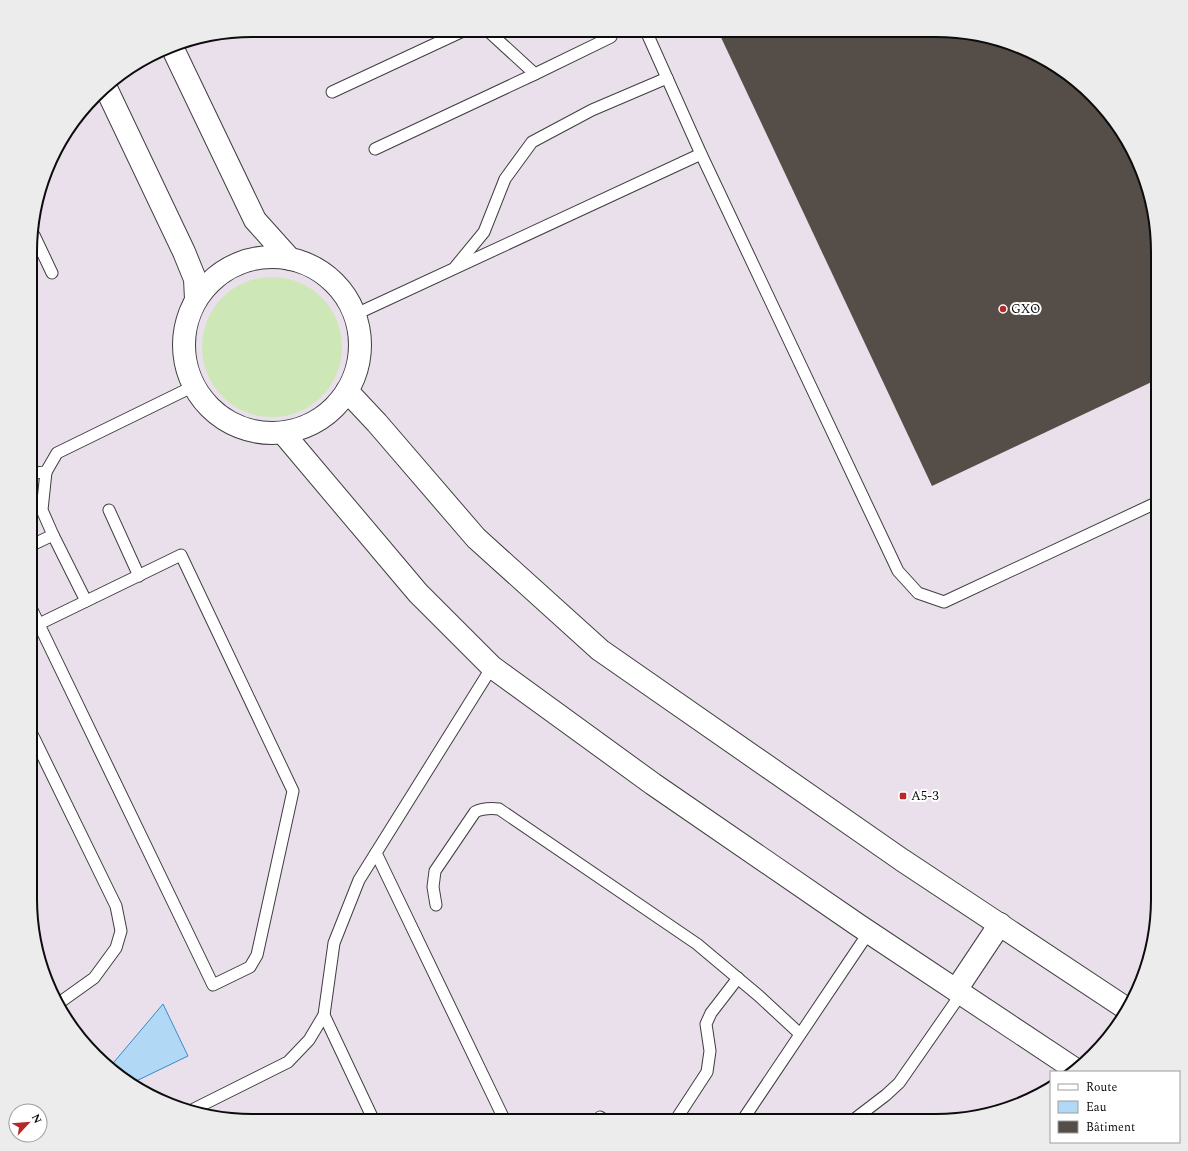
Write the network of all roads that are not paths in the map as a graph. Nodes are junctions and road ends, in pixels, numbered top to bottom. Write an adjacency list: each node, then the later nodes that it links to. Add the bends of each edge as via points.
1 (450, 37): 9 (lane)
2 (495, 37): 6 (lane)
3 (611, 37): 6 (lane)
4 (649, 37): 7 (lane)
5 (174, 51): 13 (street, via 255,220)
6 (535, 74): 10 (lane)
7 (667, 78): 11 (lane); 14 (lane, via 592,110 532,142 505,178 484,232)
8 (108, 92): 16 (street, via 184,252 195,279)
9 (332, 92)
10 (375, 149)
11 (701, 154): 14 (lane); 23 (lane, via 898,570 918,593 944,602)
12 (37, 241): 15 (lane)
13 (290, 259): 16 (street, via 263,258 237,264 214,279); 17 (street, via 317,270 340,289)
14 (453, 270): 17 (lane)
15 (52, 273)
16 (196, 300): 18 (street, via 187,320 184,343 186,365)
17 (354, 315): 19 (street, via 360,341 357,367)
18 (194, 386): 20 (street, via 210,408 231,424 257,432); 21 (lane, via 57,453)
19 (347, 391): 20 (street, via 331,411 308,426); 35 (street, via 476,538 600,650 896,856)
20 (283, 433): 31 (street, via 418,593)
21 (46, 472): 22 (lane); 25 (lane, via 42,510)
22 (37, 473)
23 (1151, 505)
24 (109, 510): 27 (lane)
25 (54, 534): 26 (lane); 28 (lane)
26 (37, 542)
27 (139, 576): 28 (lane); 30 (lane, via 181,555 293,791 257,954 250,968 213,986)
28 (86, 601): 30 (lane)
29 (37, 620): 30 (lane)
30 (39, 624)
31 (492, 667): 33 (lane); 36 (street, via 653,784)
32 (37, 744): 39 (lane, via 116,906 121,931 116,948 94,978)
33 (376, 853): 41 (lane, via 359,880 334,943); 46 (lane)
34 (436, 905): 37 (lane, via 433,887 435,871 475,812 489,808 499,809 697,944)
35 (1000, 924): 38 (street); 40 (street)
36 (868, 932): 38 (street); 42 (lane)
37 (738, 978): 42 (lane); 47 (lane, via 711,1013 706,1024 710,1051 707,1072)
38 (959, 992): 43 (street); 49 (lane, via 900,1083)
39 (63, 1001)
40 (1123, 1005)
41 (324, 1015): 44 (lane, via 309,1040 288,1062); 45 (lane)
42 (800, 1034): 48 (lane)
43 (1071, 1066)
44 (198, 1107)
45 (371, 1114)
46 (502, 1114)
47 (679, 1114)
48 (746, 1114)
49 (860, 1114)

